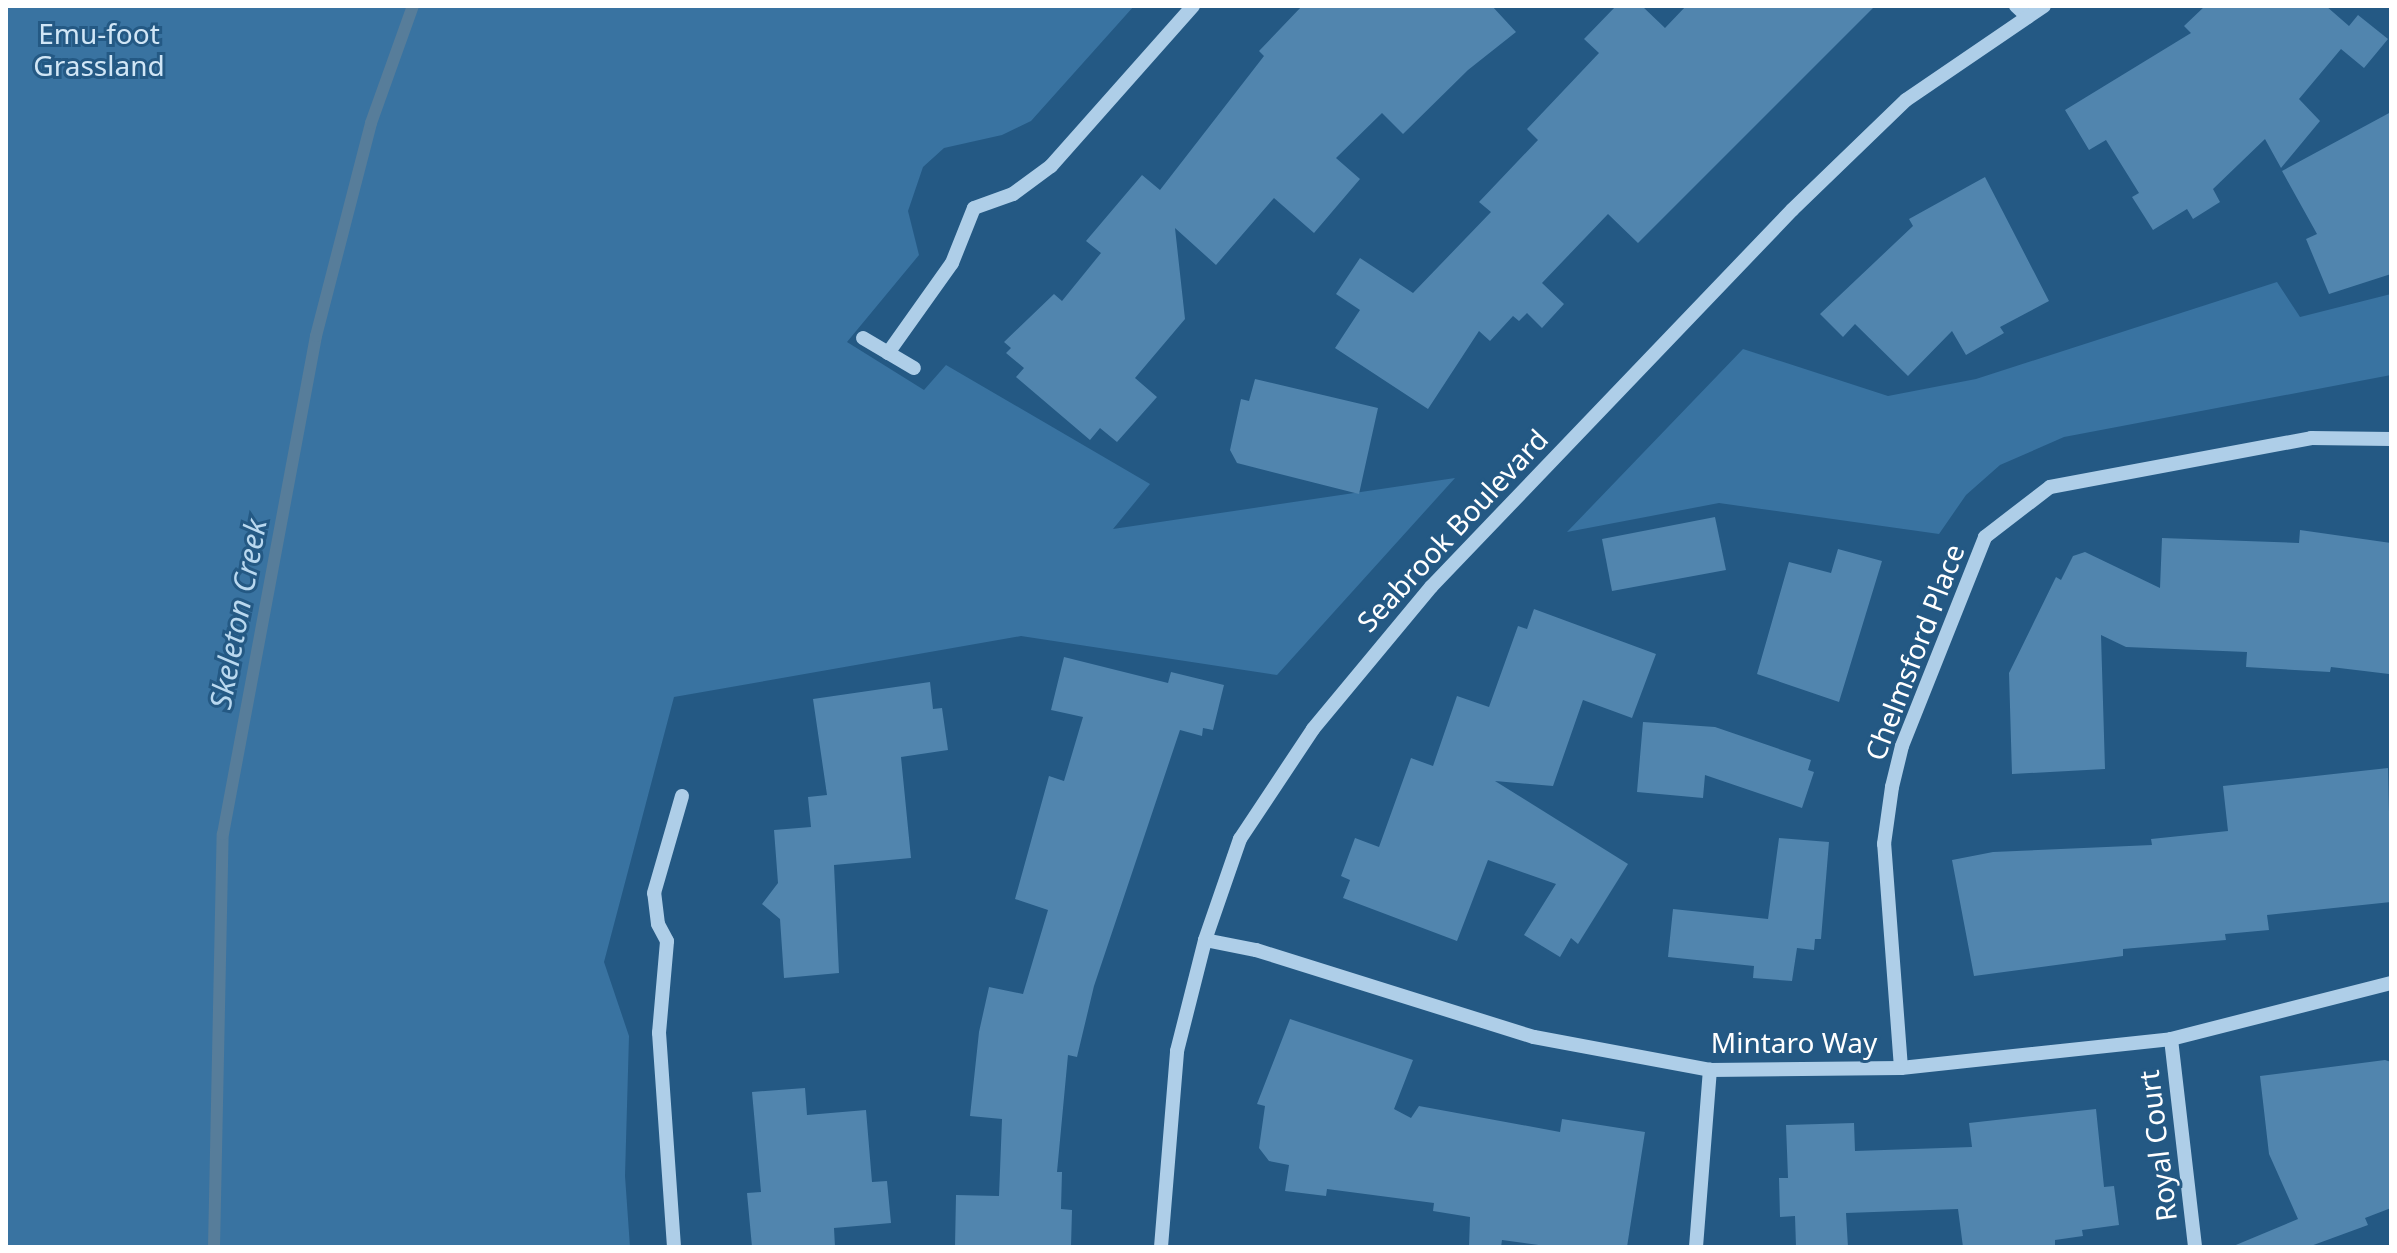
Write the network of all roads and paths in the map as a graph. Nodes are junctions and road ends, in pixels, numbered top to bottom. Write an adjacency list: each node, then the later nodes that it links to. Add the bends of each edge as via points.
1 (1193, 6): 6 (street, via 1051,166 1013,194 974,208 952,263)
2 (2016, 6): 4 (street)
3 (2044, 6): 4 (street, Seabrook Boulevard)
4 (2028, 17): 10 (street, Seabrook Boulevard, via 1906,100 1883,122 1781,221 1380,643 1313,729 1240,839)
5 (863, 338): 6 (street)
6 (888, 353): 7 (street)
7 (914, 368)
8 (2391, 439): 13 (street, Chelmsford Place, via 2311,438 2050,487 1985,537 1902,746 1892,787 1884,844)
9 (682, 796): 15 (street, via 654,893 658,924 667,941 659,1033)
10 (1205, 940): 14 (street, Mintaro Way, via 1256,950 1534,1037); 16 (street, Seabrook Boulevard, via 1177,1051)
11 (2391, 983): 12 (street, Mintaro Way)
12 (2171, 1039): 13 (street, Mintaro Way); 18 (street, Royal Court)
13 (1901, 1068): 14 (street, Mintaro Way)
14 (1710, 1070): 17 (street)
15 (674, 1247)
16 (1161, 1247)
17 (1696, 1247)
18 (2195, 1247)

